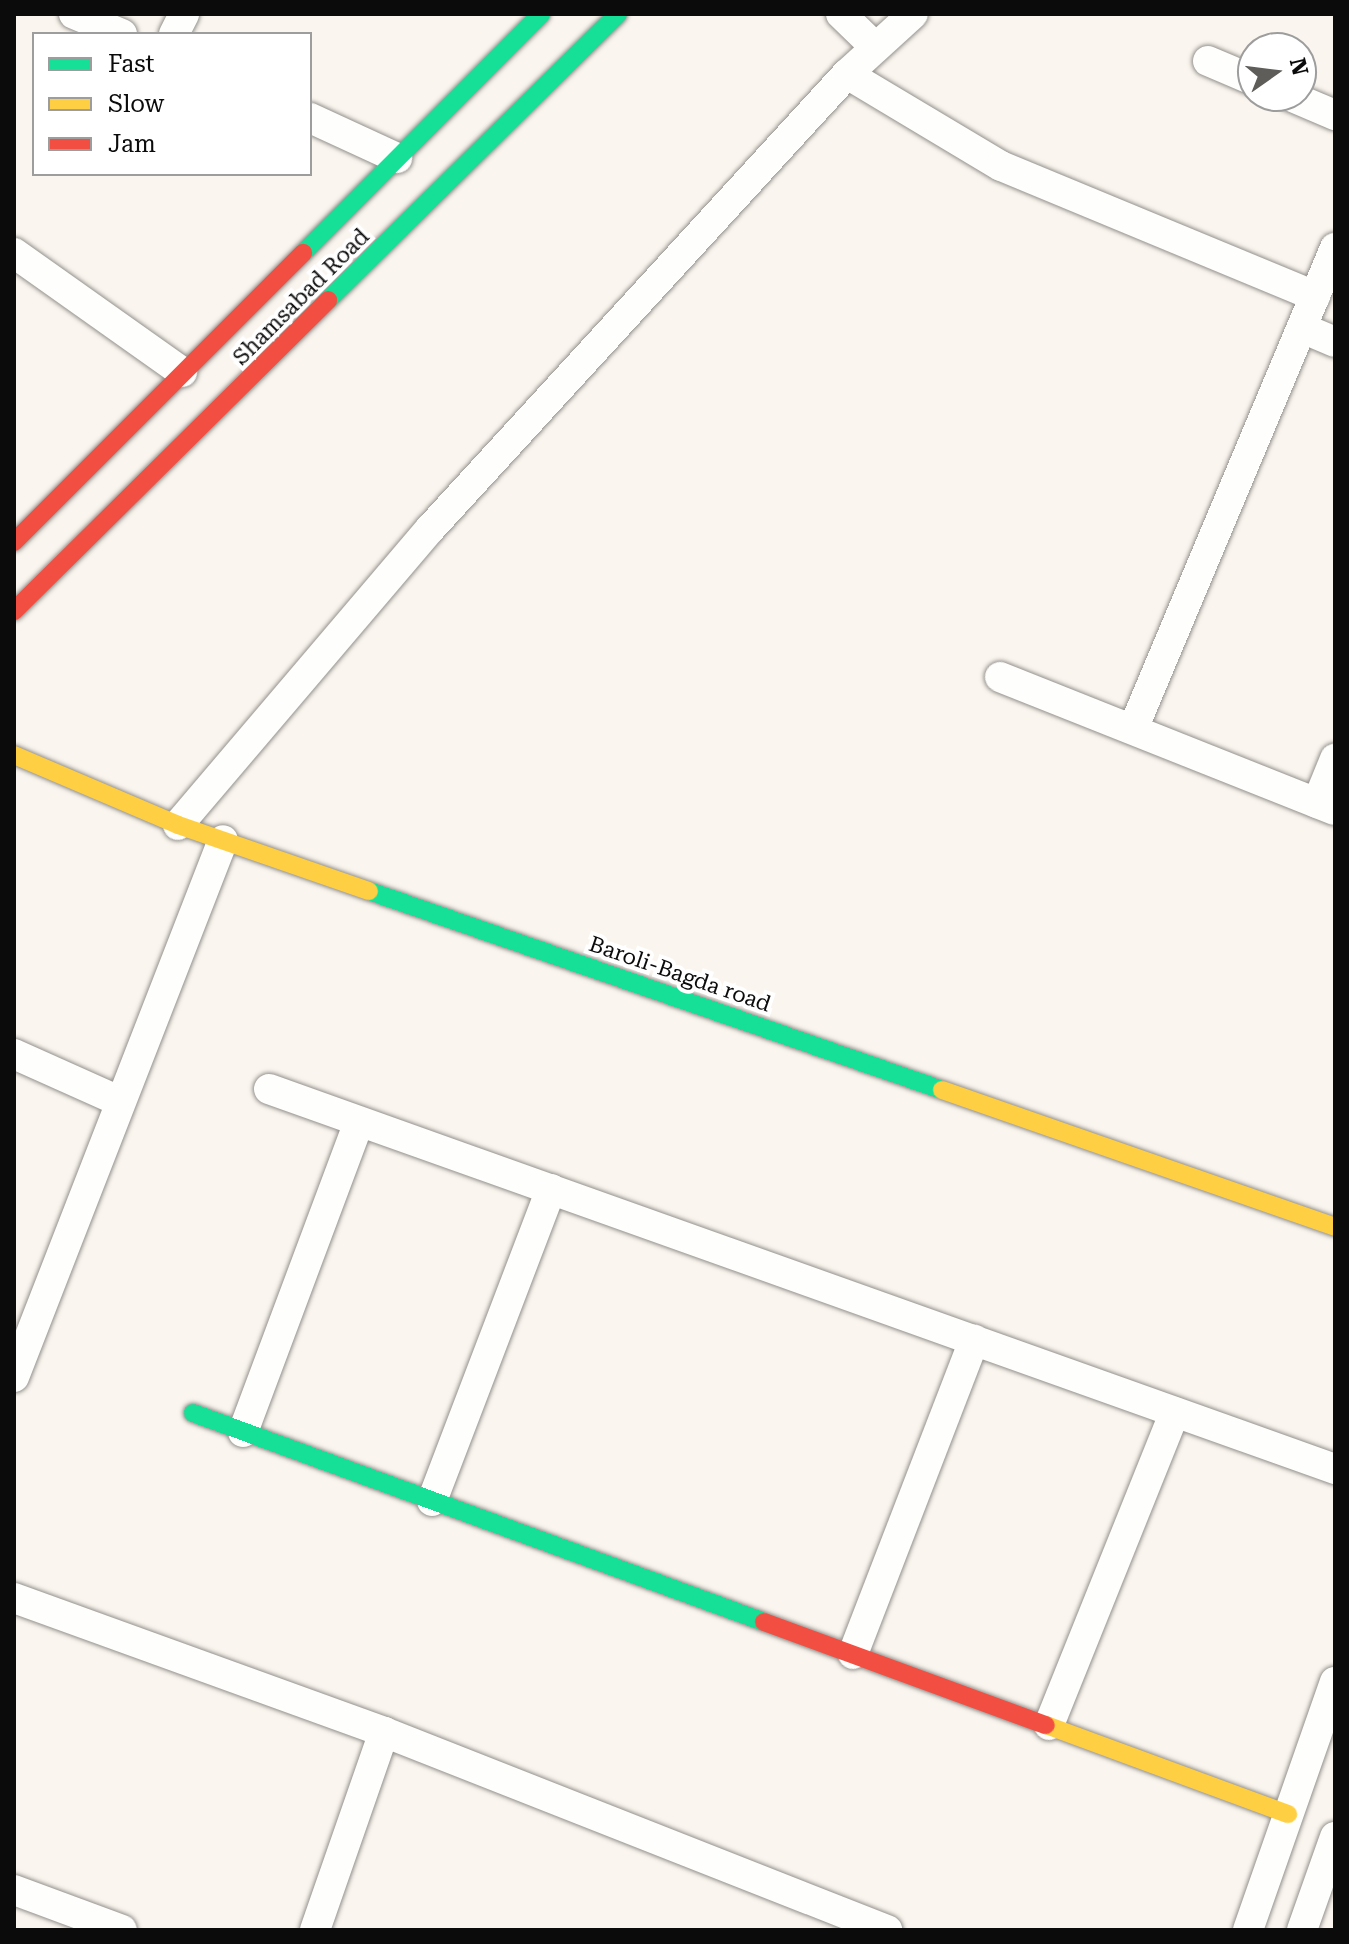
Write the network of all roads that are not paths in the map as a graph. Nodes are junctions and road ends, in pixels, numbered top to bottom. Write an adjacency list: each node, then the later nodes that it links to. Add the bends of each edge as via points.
1 (74, 14): 7 (street)
2 (184, 14): 8 (street)
3 (541, 14): 14 (street, Shamsabad Road)
4 (618, 14): 22 (street, Shamsabad Road)
5 (841, 14): 9 (street)
6 (913, 14): 9 (street)
7 (117, 32)
8 (175, 32)
9 (874, 46): 12 (street)
10 (1208, 61): 11 (street)
11 (1237, 73)
12 (847, 74): 17 (street, via 1001,166); 28 (street, via 430,529)
13 (312, 119): 14 (street)
14 (397, 158): 20 (street, Shamsabad Road)
15 (1335, 248): 17 (street)
16 (14, 253): 20 (street)
17 (1315, 296): 18 (street)
18 (1302, 328): 19 (street); 24 (street)
19 (1335, 342)
20 (182, 372): 21 (street, Shamsabad Road)
21 (14, 542)
22 (14, 611)
23 (1000, 677): 24 (street)
24 (1133, 729): 27 (street)
25 (14, 755): 28 (street, Baroli-Bagda road)
26 (1335, 759): 27 (street)
27 (1326, 806)
28 (178, 825): 29 (street, Baroli-Bagda road)
29 (223, 840): 32 (street); 35 (street, Baroli-Bagda road)
30 (14, 1054): 32 (street)
31 (269, 1089): 33 (street)
32 (119, 1101): 37 (street)
33 (359, 1122): 34 (street); 40 (street)
34 (551, 1189): 36 (street); 42 (street)
35 (1335, 1227)
36 (974, 1340): 38 (street); 44 (street)
37 (14, 1377)
38 (1175, 1412): 41 (street); 46 (street)
39 (193, 1413): 40 (street)
40 (243, 1432): 42 (street)
41 (1335, 1469)
42 (432, 1501): 44 (street)
43 (14, 1598): 47 (street)
44 (853, 1654): 46 (street)
45 (1335, 1682): 48 (street)
46 (1049, 1725): 48 (street)
47 (384, 1732): 52 (street); 53 (street)
48 (1288, 1814): 54 (street)
49 (1335, 1837): 55 (street)
50 (14, 1890): 51 (street)
51 (122, 1930)
52 (315, 1930)
53 (887, 1930)
54 (1248, 1930)
55 (1302, 1930)

